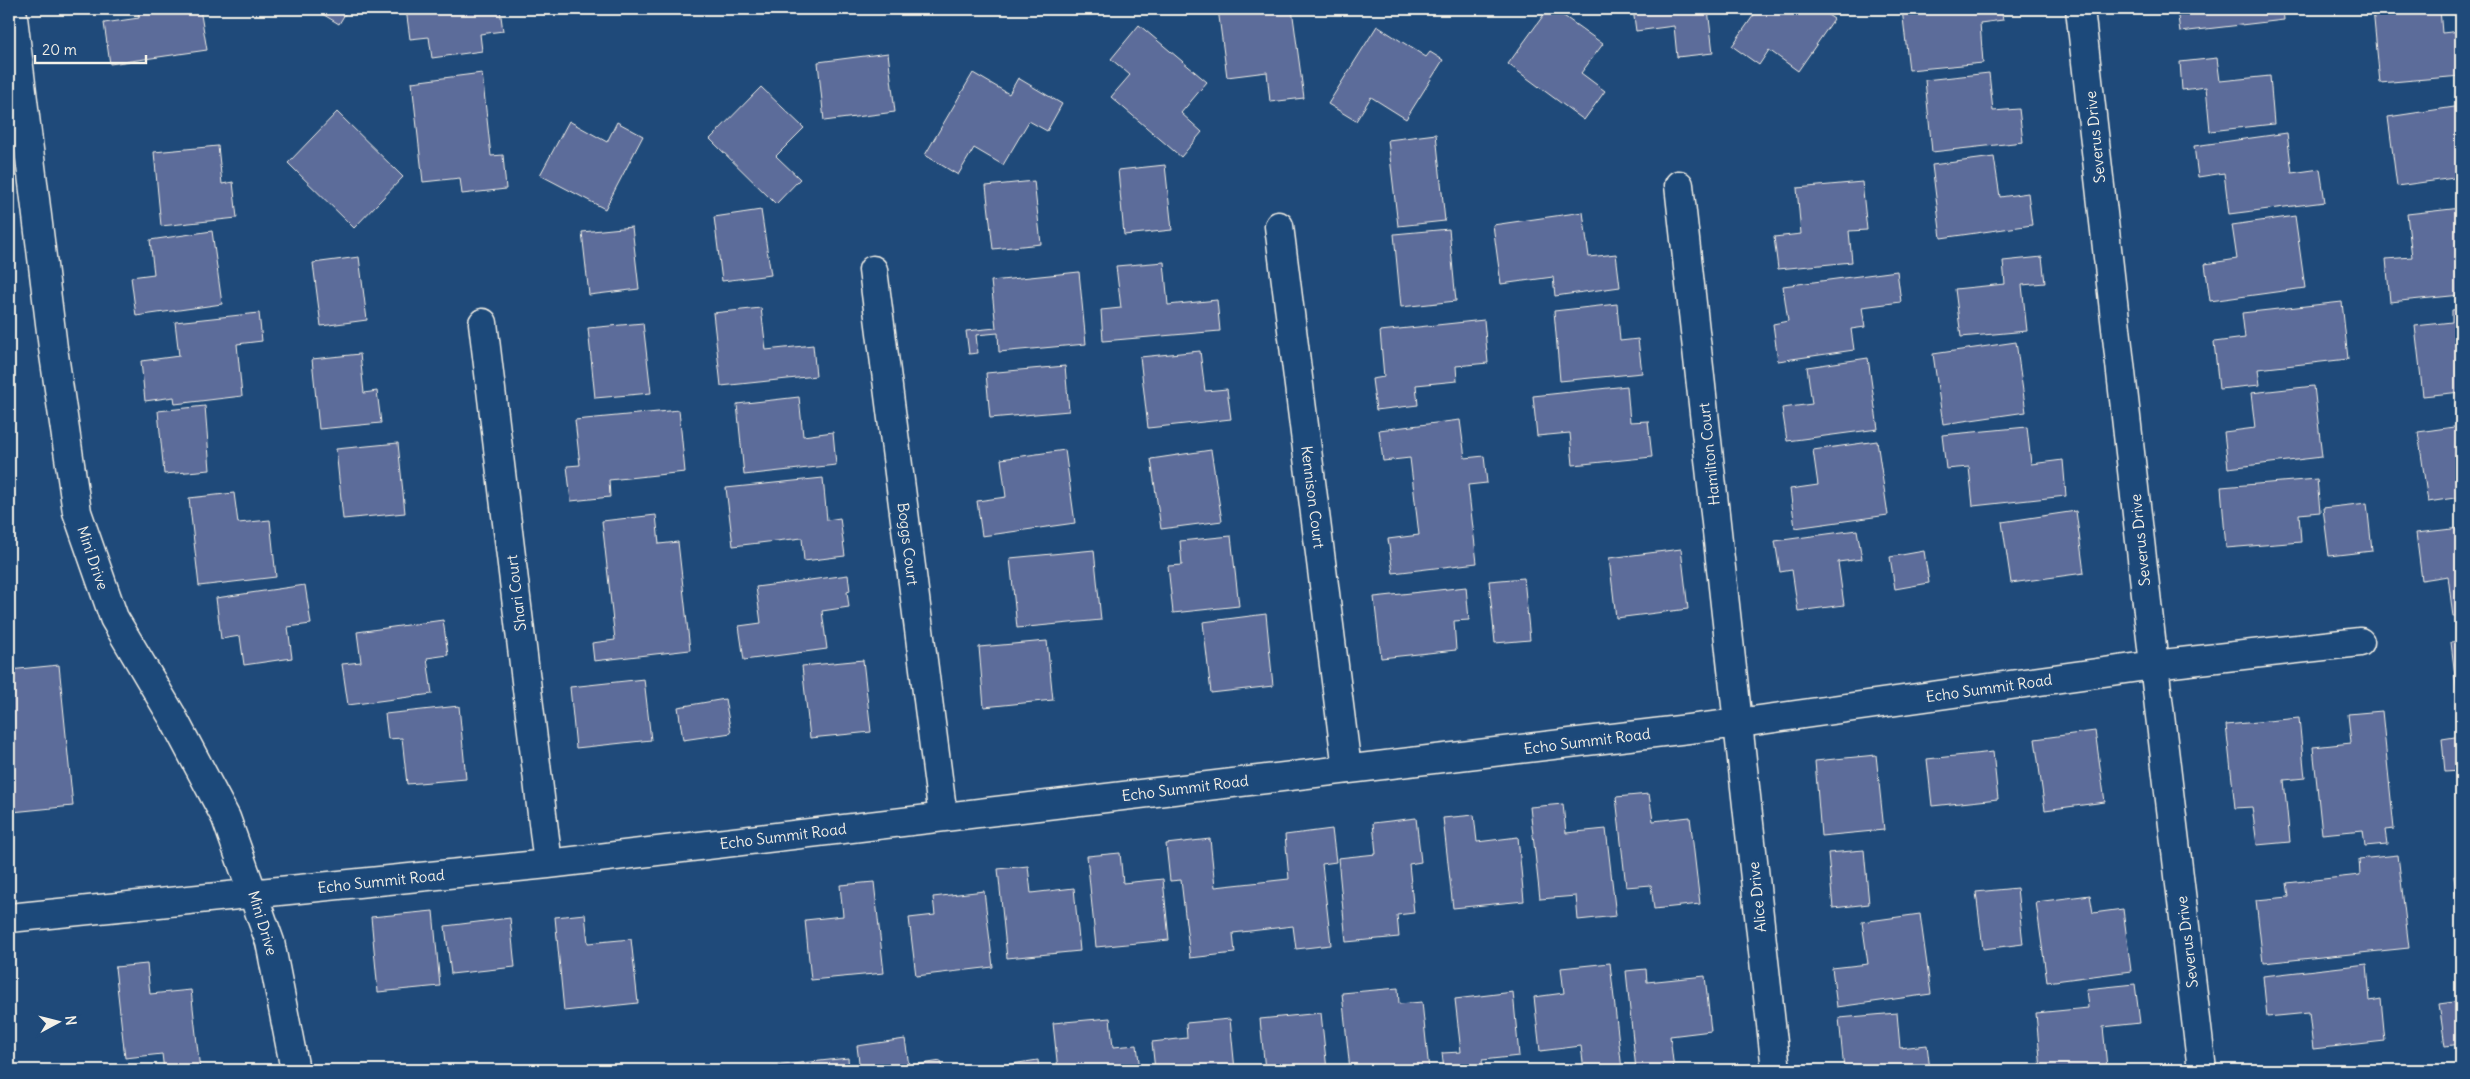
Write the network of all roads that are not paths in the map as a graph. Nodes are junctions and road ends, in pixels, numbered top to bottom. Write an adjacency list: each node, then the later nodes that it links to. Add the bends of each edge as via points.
1 (12, 9): 13 (street, Mini Drive, via 53,348 77,512 114,618 172,716 226,818)
2 (2080, 9): 8 (street, Severus Drive)
3 (1679, 185): 9 (street, Hamilton Court)
4 (1279, 226): 10 (street, Kennison Court)
5 (873, 270): 11 (street, Boggs Court)
6 (483, 323): 12 (street, Shari Court)
7 (2360, 642): 8 (street, Echo Summit Road)
8 (2154, 665): 9 (street, Echo Summit Road); 17 (street, Severus Drive)
9 (1739, 723): 10 (street, Echo Summit Road); 16 (street, Alice Drive)
10 (1347, 769): 11 (street, Echo Summit Road)
11 (943, 817): 12 (street, Echo Summit Road)
12 (548, 864): 13 (street, Echo Summit Road)
13 (255, 895): 14 (street, Echo Summit Road); 15 (street, Mini Drive, via 270,942)
14 (9, 918)
15 (295, 1070)
16 (1776, 1070)
17 (2202, 1070)

